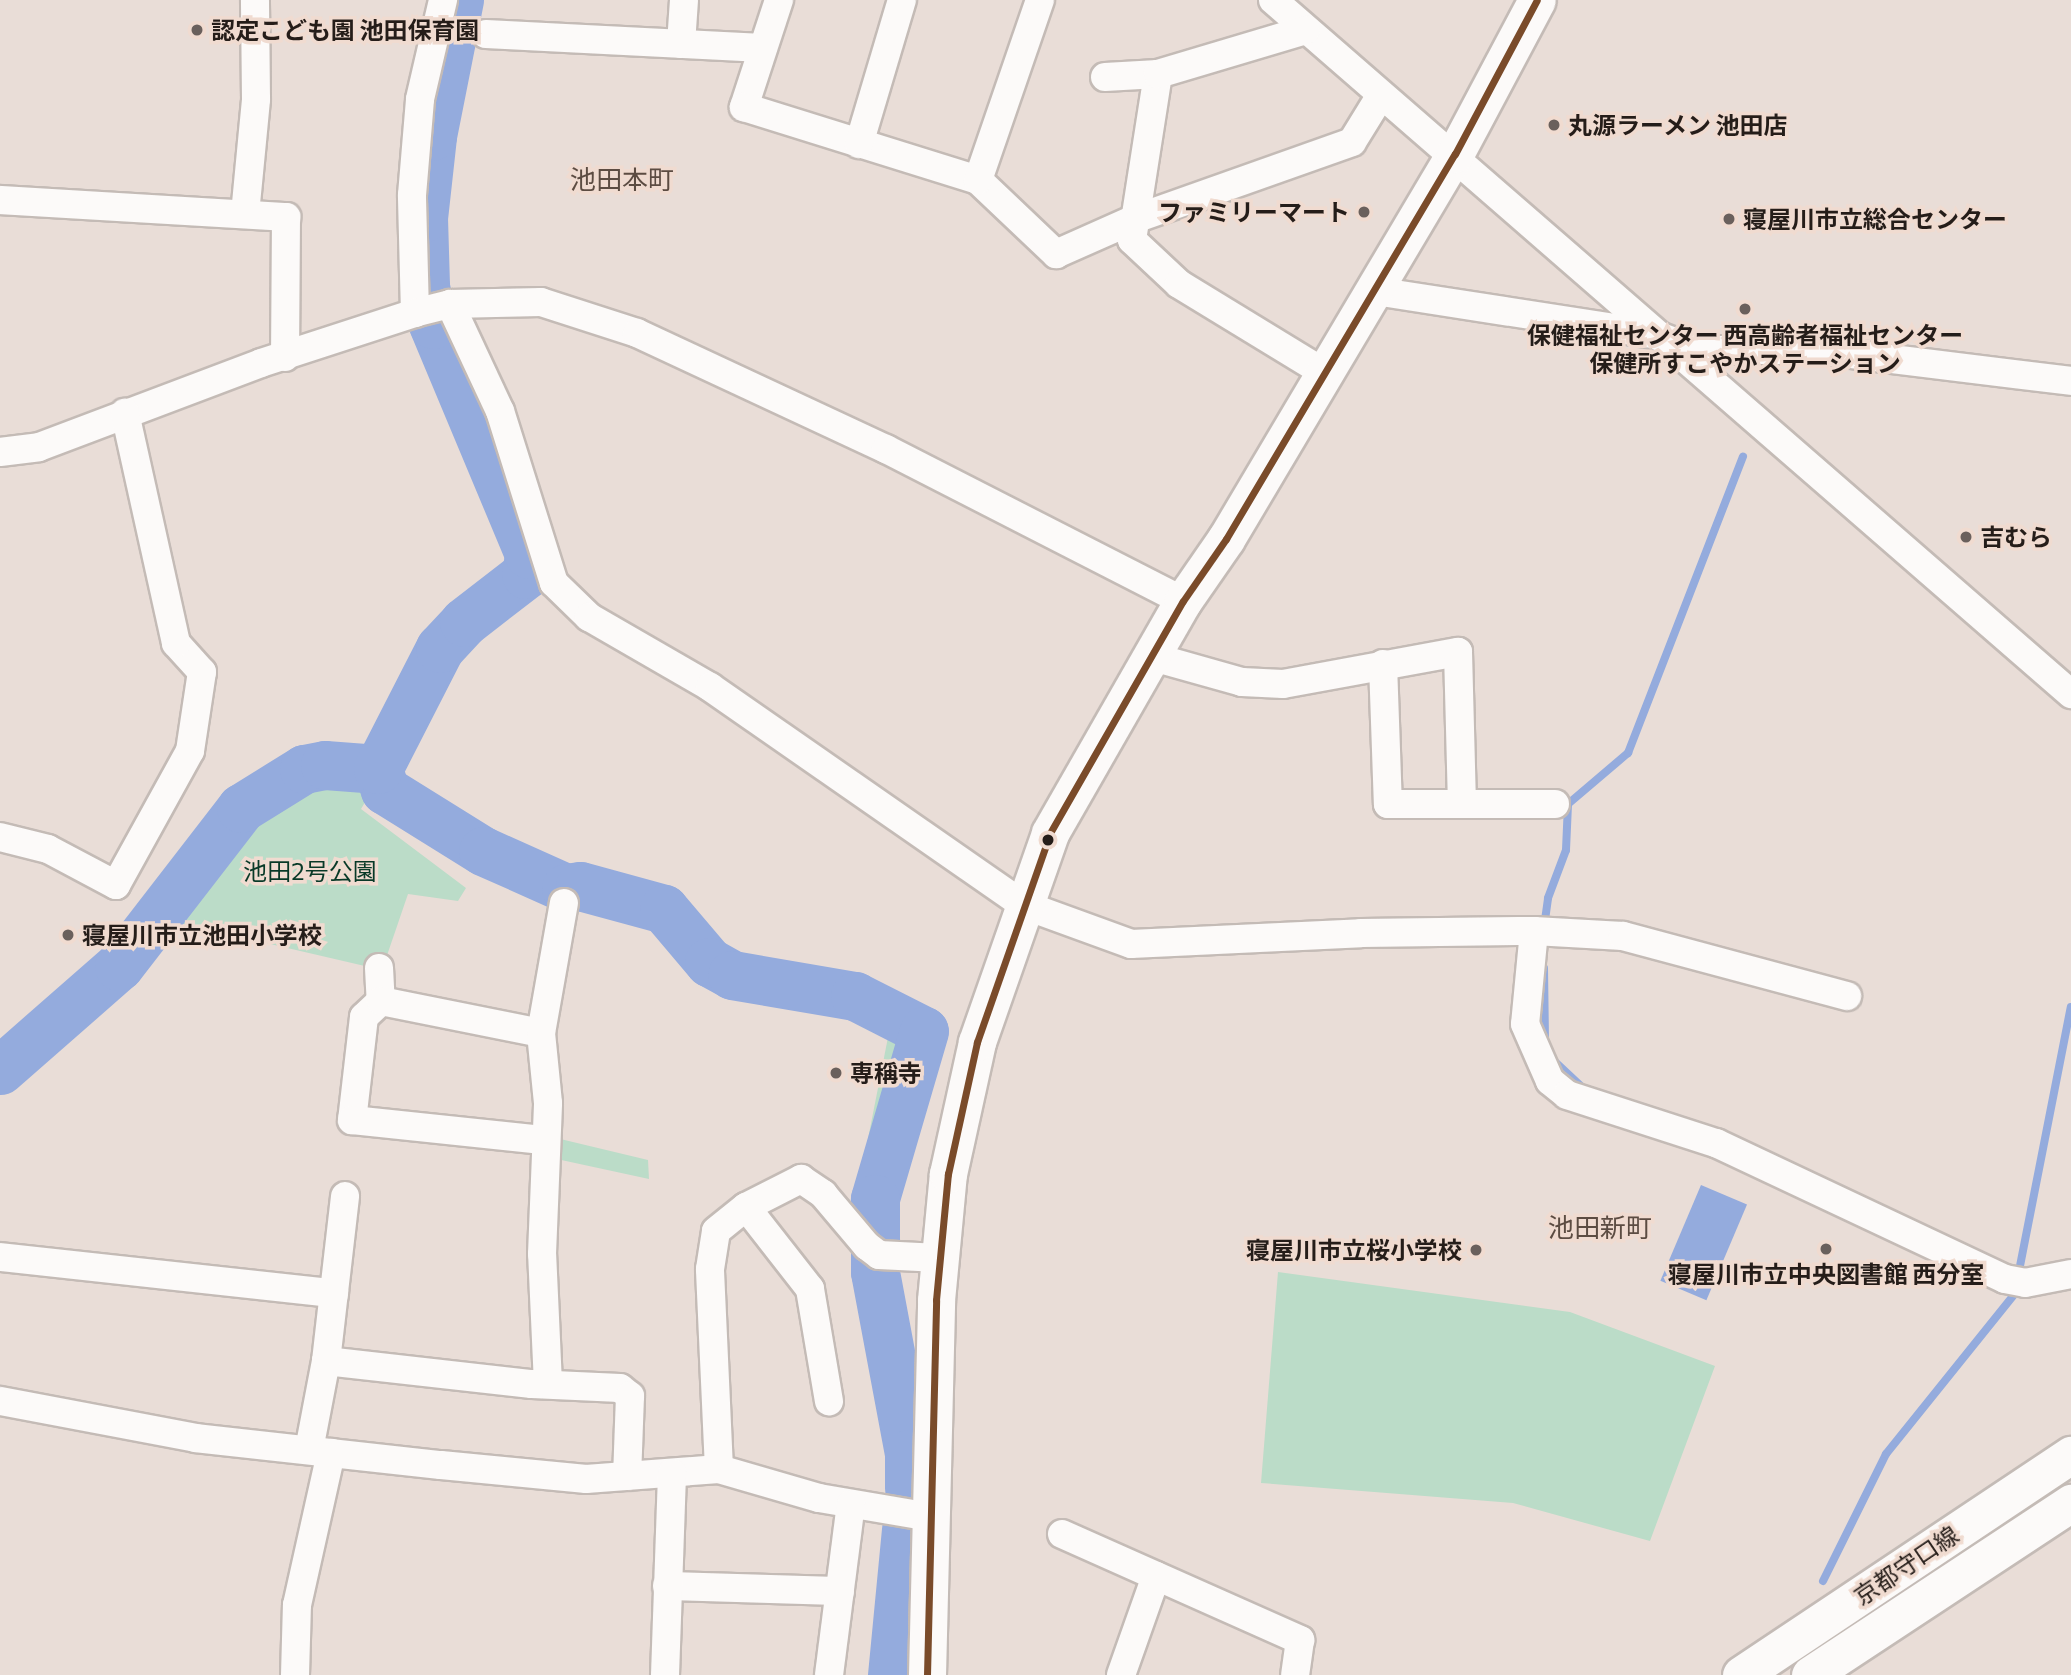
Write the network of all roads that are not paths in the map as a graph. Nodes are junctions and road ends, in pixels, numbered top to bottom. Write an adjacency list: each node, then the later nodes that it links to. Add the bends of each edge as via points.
1 (255, 0): 20 (street, via 256,99)
2 (443, 0): 23 (street, via 419,113 412,195)
3 (684, 0): 11 (street)
4 (779, 0): 12 (street)
5 (902, 0): 16 (street)
6 (1040, 0): 18 (street)
7 (1273, 0): 9 (street)
8 (1537, 0): 17 (main road)
9 (1307, 30): 13 (street); 15 (street)
10 (486, 34): 11 (street)
11 (681, 44): 12 (street)
12 (763, 48): 16 (street, via 744,107)
13 (1158, 74): 14 (street); 21 (street)
14 (1105, 77)
15 (1381, 95): 17 (street); 21 (street, via 1352,142)
16 (859, 144): 18 (street)
17 (1455, 155): 22 (main road); 24 (street)
18 (978, 180): 21 (street, via 1056,254)
19 (0, 200): 20 (street)
20 (245, 214): 25 (street, via 286,218)
21 (1135, 219): 26 (street, via 1132,240 1179,284)
22 (1375, 291): 24 (street); 26 (main road)
23 (430, 309): 25 (street); 30 (street, via 541,302 636,333 886,449); 38 (street, via 500,411 554,583 589,617 721,695)
24 (1654, 334): 27 (street, via 1695,349 1819,350); 33 (street)
25 (285, 357): 28 (street)
26 (1323, 372): 30 (main road, via 1226,539)
27 (2071, 381)
28 (125, 413): 29 (street, via 39,447); 36 (street, via 176,643 202,672 190,751 117,885 48,849)
29 (0, 452)
30 (1183, 601): 31 (main road)
31 (1153, 657): 32 (street, via 1242,682 1283,684); 38 (main road, via 1050,833)
32 (1383, 664): 34 (street, via 1388,804); 34 (street, via 1458,652)
33 (2071, 694)
34 (1462, 802): 35 (street)
35 (1555, 804)
36 (0, 837)
37 (564, 903): 43 (street)
38 (1024, 905): 39 (street, via 1131,944 1361,933); 48 (main road, via 977,1042 948,1174)
39 (1534, 931): 41 (street, via 1623,936); 49 (street, via 1525,1024 1550,1081 1567,1095 1716,1143 2005,1279 2025,1283)
40 (379, 968): 42 (street)
41 (1847, 996)
42 (381, 1001): 43 (street); 44 (street, via 364,1017 352,1121)
43 (541, 1033): 44 (street, via 548,1103)
44 (543, 1140): 52 (street)
45 (345, 1196): 50 (street)
46 (746, 1206): 48 (street, via 801,1179 823,1194 873,1250); 54 (street, via 810,1289); 57 (street, via 716,1231 710,1269)
47 (0, 1257): 50 (street)
48 (939, 1258): 62 (main road)
49 (2071, 1274)
50 (334, 1293): 51 (street)
51 (326, 1361): 52 (street); 55 (street)
52 (548, 1384): 59 (street, via 620,1388 630,1396)
53 (0, 1401): 55 (street, via 195,1438)
54 (829, 1401)
55 (320, 1452): 59 (street, via 586,1479); 67 (street, via 297,1605)
56 (2071, 1455): 73 (main road, 京都守口線)
57 (719, 1469): 58 (street); 61 (street)
58 (672, 1472): 59 (street); 65 (street)
59 (627, 1476)
60 (2071, 1503): 74 (main road, 京都守口線)
61 (851, 1504): 62 (street); 66 (street)
62 (930, 1517): 70 (main road)
63 (1062, 1534): 64 (street)
64 (1156, 1576): 71 (street); 72 (street, via 1300,1640)
65 (667, 1586): 66 (street); 68 (street)
66 (840, 1591): 69 (street)
67 (295, 1675)
68 (664, 1675)
69 (829, 1675)
70 (927, 1675)
71 (1121, 1675)
72 (1295, 1675)
73 (1741, 1675)
74 (1810, 1675)

